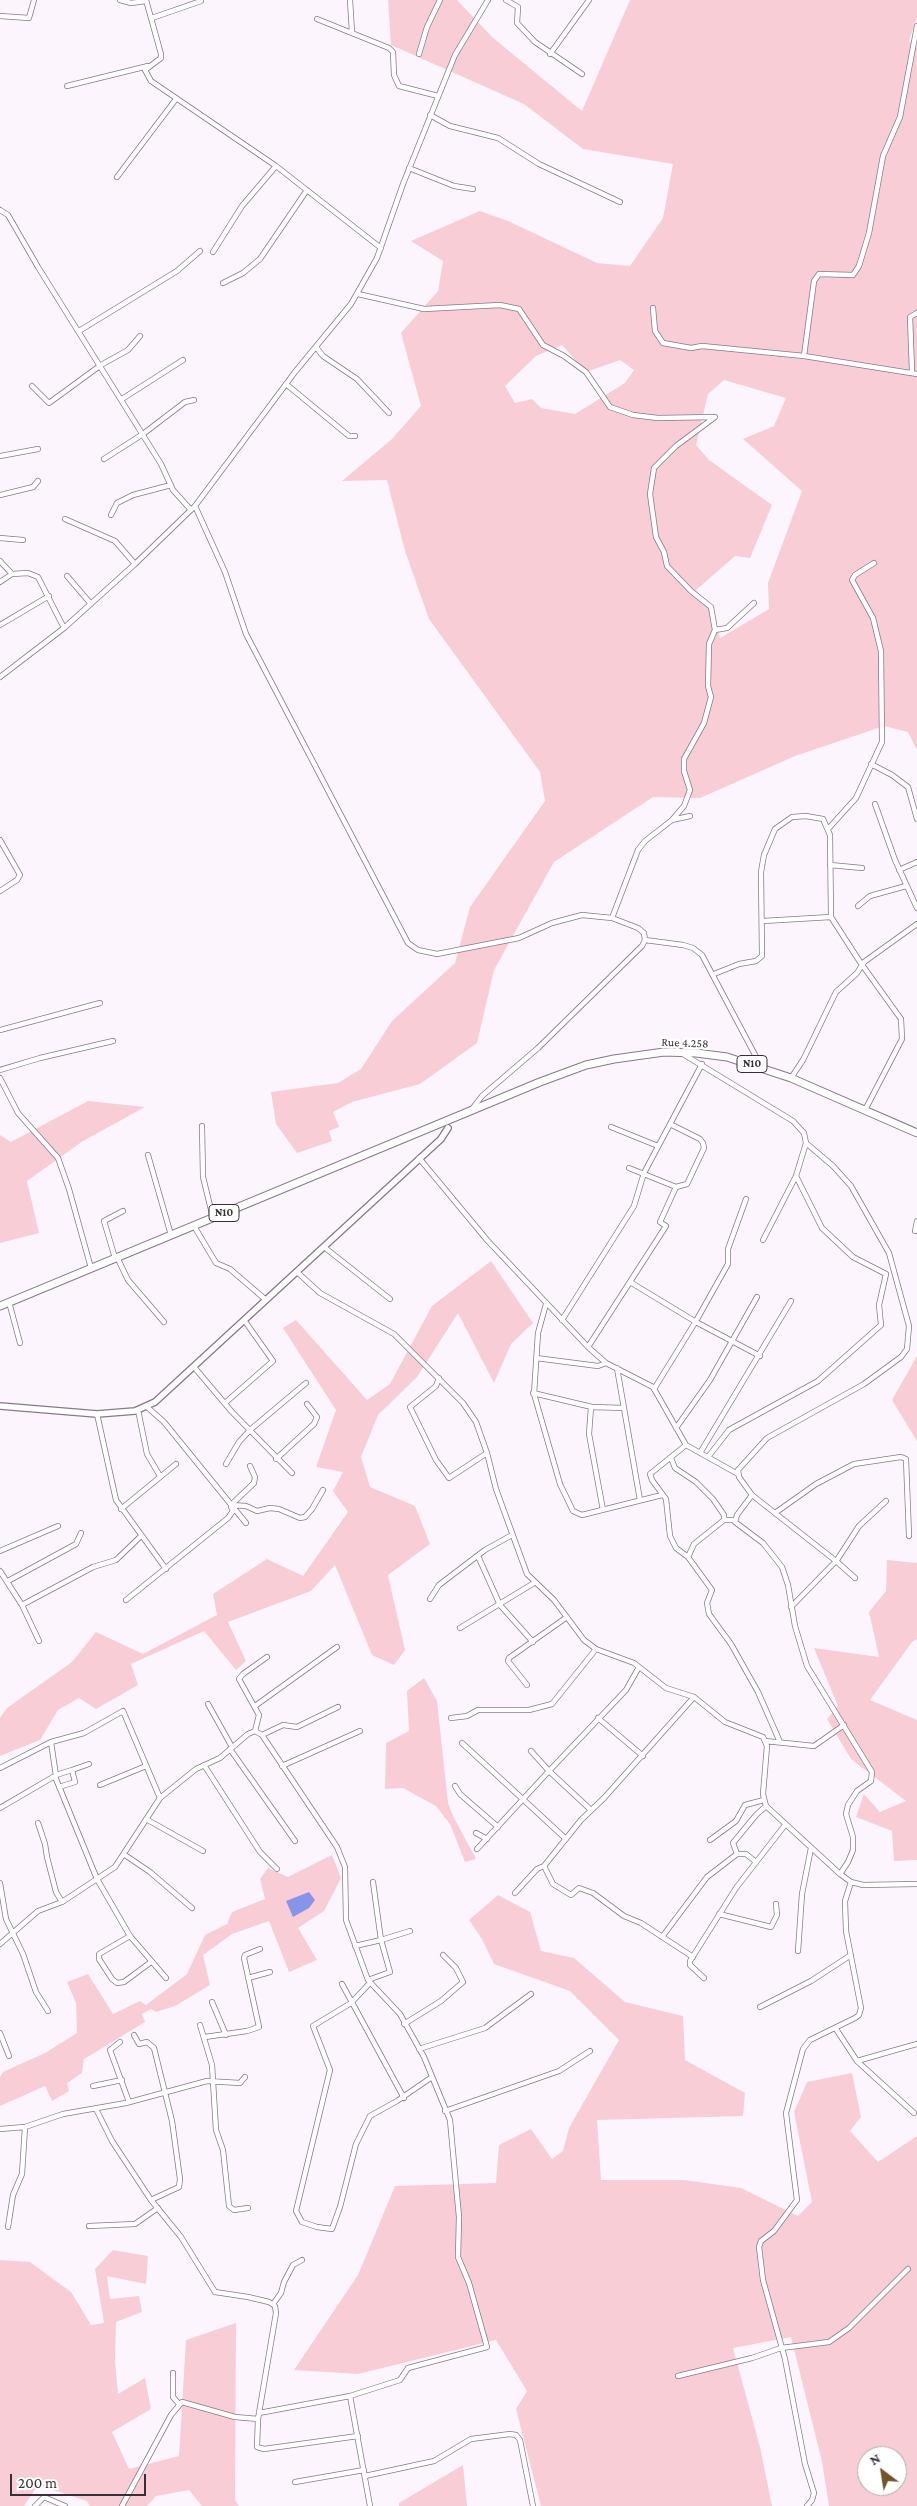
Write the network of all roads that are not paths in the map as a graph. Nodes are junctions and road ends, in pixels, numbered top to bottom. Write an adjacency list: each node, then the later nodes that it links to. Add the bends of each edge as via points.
1 (34, 0): 10 (street, via 29,18)
2 (120, 0): 3 (street)
3 (146, 0): 11 (street)
4 (350, 0): 14 (street)
5 (440, 0): 15 (street)
6 (488, 0): 20 (street, via 455,55)
7 (506, 0): 16 (street, via 518,7 517,24)
8 (589, 0): 16 (street)
9 (202, 1): 11 (street)
10 (0, 16)
11 (152, 18): 17 (street, via 161,54)
12 (317, 19): 14 (street)
13 (917, 26): 40 (street, via 900,117 883,156 869,233 859,266 853,275 819,274 814,281)
14 (352, 32): 20 (street, via 394,52 394,75 399,86)
15 (419, 54)
16 (550, 54): 18 (street)
17 (150, 65): 19 (street); 21 (street, via 146,70 150,81)
18 (582, 74)
19 (67, 86)
20 (438, 96): 22 (street)
21 (176, 99): 23 (street); 25 (street)
22 (430, 115): 24 (street); 28 (street, via 450,126 498,138 532,160)
23 (276, 166): 27 (street); 32 (street, via 242,206)
24 (409, 168): 26 (street, via 454,186); 30 (street)
25 (117, 177)
26 (473, 189)
27 (308, 190): 30 (street); 33 (street, via 260,259 244,273)
28 (620, 202)
29 (0, 210): 37 (street, via 8,215)
30 (380, 248): 34 (street)
31 (200, 251): 37 (street, via 177,271)
32 (213, 252)
33 (223, 283)
34 (358, 294): 39 (street); 74 (street, via 424,309 500,305 519,309 543,345 586,372 610,406 633,415 658,418 715,417 676,446 654,468 650,494 656,537 667,566 711,607)
35 (653, 308): 40 (street, via 655,331 663,343 690,348 702,346)
36 (917, 313): 43 (street, via 910,317)
37 (79, 331): 42 (street)
38 (140, 336): 42 (street, via 128,350)
39 (316, 347): 44 (street); 48 (street, via 323,356 357,379)
40 (804, 356): 43 (street)
41 (183, 360): 46 (street)
42 (101, 365): 45 (street, via 49,403); 46 (street)
43 (914, 373)
44 (286, 384): 50 (street, via 349,436); 57 (street)
45 (32, 386)
46 (122, 399): 49 (street)
47 (194, 400): 49 (street, via 185,402)
48 (389, 413)
49 (143, 434): 53 (street); 55 (street)
50 (355, 436)
51 (38, 449): 52 (street)
52 (0, 456)
53 (104, 459)
54 (38, 481): 56 (street, via 33,487)
55 (171, 485): 58 (street); 59 (street, via 133,495 117,503)
56 (0, 495)
57 (195, 506): 58 (street); 92 (street, via 225,572 246,634 408,943 418,950 437,954 519,938 567,918 582,915)
58 (191, 510): 65 (street)
59 (111, 515)
60 (65, 519): 65 (street, via 115,541)
61 (0, 538): 62 (street)
62 (22, 540)
63 (0, 561): 66 (street)
64 (874, 563): 76 (street, via 852,580 872,618 881,651 882,742)
65 (135, 564): 71 (street)
66 (12, 574): 68 (street); 69 (street, via 34,575)
67 (67, 576): 71 (street)
68 (0, 582)
69 (49, 596): 72 (street); 73 (street)
70 (754, 603): 74 (street, via 727,628)
71 (91, 604): 73 (street)
72 (0, 625)
73 (64, 628): 75 (street)
74 (715, 630): 80 (street, via 709,644 711,697 704,723 684,759 690,790 684,806)
75 (0, 678)
76 (871, 764): 79 (street, via 908,787); 81 (street, via 856,798)
77 (875, 804): 86 (street)
78 (690, 816): 80 (street)
79 (917, 819)
80 (672, 820): 92 (street, via 638,850)
81 (828, 829): 84 (street); 93 (street, via 823,820 806,816 792,817 775,829 761,872)
82 (0, 840): 88 (street, via 20,875)
83 (917, 862): 86 (street)
84 (830, 865): 85 (street); 91 (street)
85 (862, 868)
86 (899, 870): 87 (street)
87 (906, 886): 89 (street, via 870,896); 90 (street)
88 (0, 891)
89 (858, 906)
90 (917, 908)
91 (831, 917): 93 (street); 96 (street)
92 (612, 918): 95 (street, via 638,928 644,933)
93 (763, 920): 97 (street, via 760,959)
94 (917, 924): 96 (street)
95 (645, 940): 97 (street, via 693,948 702,955); 107 (street)
96 (862, 965): 106 (street, via 836,992); 108 (street, via 901,1019 902,1039)
97 (714, 974): 103 (street)
98 (100, 1003): 99 (street)
99 (0, 1030)
100 (113, 1041): 104 (street)
101 (682, 1053): 102 (street); 103 (highway, Rue 4.258 / N10, via 727,1057); 107 (highway, Rue 4.258 / N10, via 644,1054 586,1065)
102 (702, 1064): 110 (street); 114 (street, via 793,1121 804,1133)
103 (762, 1068): 106 (highway, Rue 4.258 / N10)
104 (0, 1070)
105 (0, 1078): 132 (street, via 18,1113 58,1158)
106 (791, 1078): 108 (highway, Rue 4.258 / N10)
107 (471, 1110): 109 (highway, Rue 4.258 / N10)
108 (865, 1110): 113 (highway, Rue 4.258 / N10)
109 (448, 1124): 117 (main road, via 441,1139); 124 (highway, N10)
110 (670, 1124): 115 (street); 121 (street, via 700,1139 704,1148 687,1184)
111 (202, 1126): 124 (street, via 203,1177)
112 (611, 1127): 115 (street)
113 (917, 1133)
114 (806, 1143): 120 (street); 178 (street, via 851,1186 889,1252 909,1326 907,1349 864,1384 767,1438 740,1466)
115 (658, 1146): 119 (street)
116 (148, 1154): 128 (street)
117 (419, 1158): 130 (main road); 140 (street, via 487,1240)
118 (629, 1168): 119 (street)
119 (644, 1173): 121 (street); 143 (street, via 634,1206)
120 (796, 1176): 129 (street); 171 (street, via 822,1228 853,1257 886,1274 879,1305 882,1325 818,1381 729,1430)
121 (676, 1187): 134 (street, via 660,1222 666,1226)
122 (746, 1199): 145 (street, via 728,1249 728,1264)
123 (123, 1211): 131 (street, via 104,1221)
124 (213, 1218): 126 (highway, N10)
125 (917, 1221): 127 (street)
126 (194, 1226): 128 (highway, N10); 137 (street, via 216,1264 230,1269)
127 (915, 1231)
128 (171, 1235): 131 (highway, N10)
129 (762, 1240)
130 (324, 1247): 133 (main road); 136 (street)
131 (116, 1258): 132 (highway, N10); 144 (street, via 128,1280)
132 (91, 1268): 139 (highway, N10)
133 (297, 1272): 137 (main road); 154 (street, via 320,1293 394,1334)
134 (630, 1282): 145 (street); 148 (street)
135 (757, 1298): 146 (street)
136 (390, 1299)
137 (266, 1300): 142 (main road)
138 (791, 1301): 149 (street)
139 (10, 1302): 141 (highway, N10); 147 (street)
140 (546, 1304): 143 (street); 150 (street, via 538,1333)
141 (0, 1306)
142 (244, 1320): 152 (main road); 158 (street, via 273,1361)
143 (562, 1320): 148 (street)
144 (164, 1322)
145 (696, 1322): 146 (street); 156 (street)
146 (732, 1342): 149 (street); 166 (street)
147 (20, 1344)
148 (588, 1348): 151 (street)
149 (759, 1356): 170 (street)
150 (536, 1358): 151 (street, via 598,1366); 157 (street)
151 (606, 1363): 153 (street)
152 (194, 1367): 158 (street); 161 (main road)
153 (617, 1368): 156 (street); 163 (street)
154 (439, 1378): 169 (street, via 476,1422); 169 (street, via 436,1386 410,1407 436,1460 449,1478)
155 (306, 1383): 167 (street)
156 (654, 1389): 166 (street)
157 (533, 1394): 162 (street); 187 (street, via 560,1484 574,1511 582,1515)
158 (225, 1404): 167 (street)
159 (308, 1404): 173 (street, via 317,1417 314,1424)
160 (0, 1406): 165 (main road)
161 (148, 1406): 164 (main road); 185 (street)
162 (591, 1406): 163 (street); 187 (street, via 589,1434)
163 (624, 1408): 183 (street)
164 (138, 1410): 165 (main road); 179 (street, via 147,1454)
165 (97, 1414): 186 (street)
166 (676, 1428): 168 (street)
167 (250, 1430): 173 (street); 175 (street)
168 (686, 1445): 170 (street); 172 (street)
169 (487, 1453): 194 (street)
170 (700, 1453): 171 (street)
171 (708, 1457): 178 (street)
172 (672, 1458): 181 (street, via 650,1474); 189 (street, via 675,1468 713,1499)
173 (276, 1459): 177 (street)
174 (176, 1464): 179 (street)
175 (226, 1464)
176 (250, 1466): 185 (street, via 255,1476 254,1483)
177 (292, 1473)
178 (738, 1474): 182 (street)
179 (160, 1476): 186 (street)
180 (323, 1490): 185 (street, via 305,1517 300,1518 279,1509 257,1511)
181 (662, 1495): 183 (street); 199 (street, via 666,1499 670,1536 676,1548)
182 (752, 1495): 188 (street); 190 (street)
183 (640, 1500): 187 (street)
184 (886, 1501): 200 (street, via 859,1526)
185 (231, 1505): 191 (street); 201 (street, via 233,1511 228,1518)
186 (121, 1509): 195 (street)
187 (603, 1510)
188 (775, 1513): 196 (street, via 816,1484 854,1464 901,1457 906,1459); 200 (street)
189 (724, 1520): 190 (street); 199 (street, via 694,1544)
190 (735, 1520): 210 (street, via 773,1554 786,1578)
191 (246, 1523)
192 (58, 1526): 197 (street)
193 (81, 1533): 204 (street, via 76,1544)
194 (512, 1535): 198 (street); 205 (street, via 527,1574)
195 (141, 1536): 201 (street); 208 (street, via 116,1560 93,1567)
196 (909, 1536)
197 (0, 1550)
198 (478, 1556): 206 (street, via 439,1586); 209 (street)
199 (688, 1557): 232 (street, via 712,1590 707,1603 709,1614 731,1644 758,1692)
200 (836, 1560): 203 (street); 210 (street)
201 (166, 1569): 207 (street)
202 (1, 1573): 204 (street)
203 (855, 1578)
204 (8, 1581): 208 (street)
205 (534, 1582): 209 (street); 211 (street)
206 (430, 1599)
207 (126, 1600)
208 (22, 1605): 213 (street)
209 (500, 1605): 212 (street); 214 (street)
210 (791, 1607): 226 (street, via 807,1666)
211 (567, 1617): 214 (street); 216 (street, via 584,1640)
212 (460, 1628)
213 (40, 1641)
214 (533, 1642): 219 (street, via 508,1661)
215 (337, 1647): 222 (street)
216 (596, 1649): 218 (street); 224 (street, via 552,1704 529,1710 478,1710 467,1716)
217 (268, 1658): 222 (street, via 239,1679)
218 (639, 1667): 220 (street, via 666,1688); 225 (street, via 626,1690)
219 (526, 1685)
220 (694, 1697): 230 (street, via 725,1722 757,1734); 236 (street)
221 (208, 1704): 234 (street)
222 (255, 1706): 228 (street, via 259,1719)
223 (338, 1707): 229 (street, via 297,1727 283,1726)
224 (451, 1718)
225 (598, 1718): 236 (street); 243 (street)
226 (844, 1725): 232 (street, via 814,1746); 271 (street, via 871,1768 872,1777 848,1804 846,1814 853,1850)
227 (360, 1730): 240 (street)
228 (255, 1731): 229 (street); 234 (street)
229 (262, 1735): 240 (street)
230 (765, 1741): 232 (street); 250 (street)
231 (52, 1742): 239 (street, via 84,1733 123,1711); 241 (street); 244 (street)
232 (780, 1742)
233 (462, 1743): 249 (street)
234 (231, 1748): 238 (street, via 220,1758); 262 (street)
235 (531, 1751): 243 (street)
236 (643, 1756): 253 (street)
237 (89, 1764): 242 (street)
238 (204, 1765): 248 (street); 270 (street, via 260,1852)
239 (146, 1766): 245 (street); 248 (street)
240 (282, 1766): 288 (street, via 337,1847 345,1867 346,1920)
241 (0, 1768)
242 (72, 1770): 244 (street); 247 (street, via 75,1782)
243 (549, 1771): 249 (street); 253 (street)
244 (56, 1777): 247 (street); 252 (street)
245 (100, 1785)
246 (455, 1786): 257 (street)
247 (59, 1787): 272 (street)
248 (160, 1798): 254 (street)
249 (522, 1800): 257 (street); 260 (street)
250 (764, 1800): 251 (street); 261 (street, via 745,1806 736,1821)
251 (766, 1806): 256 (street); 266 (street, via 733,1843)
252 (0, 1808)
253 (591, 1810): 260 (street)
254 (146, 1819): 265 (street); 267 (street)
255 (38, 1823): 278 (street, via 56,1892)
256 (785, 1825): 263 (street); 268 (street)
257 (498, 1827): 259 (street)
258 (476, 1833): 259 (street)
259 (487, 1839): 264 (street)
260 (566, 1839): 269 (street)
261 (710, 1840)
262 (295, 1841)
263 (811, 1848): 271 (street); 290 (street, via 802,1894)
264 (477, 1849)
265 (203, 1851)
266 (737, 1854): 268 (street, via 746,1854); 285 (street, via 707,1877)
267 (125, 1855): 272 (street, via 115,1867); 280 (street)
268 (756, 1862): 281 (street)
269 (544, 1866): 277 (street, via 537,1869); 285 (street, via 552,1884 565,1892 571,1895 579,1888 593,1893 624,1916)
270 (277, 1869)
271 (840, 1874): 274 (street)
272 (97, 1879): 278 (street); 284 (street)
273 (373, 1882): 286 (street)
274 (851, 1882): 276 (street, via 863,1885); 292 (street, via 845,1901)
275 (0, 1883): 283 (street)
276 (917, 1884)
277 (515, 1893)
278 (62, 1902): 283 (street, via 38,1911)
279 (776, 1904): 281 (street, via 777,1916 771,1927)
280 (192, 1908)
281 (719, 1914): 293 (street)
282 (410, 1931): 286 (street)
283 (12, 1934): 287 (street); 305 (street, via 23,1954 36,1992)
284 (130, 1936): 294 (street); 294 (street, via 99,1954 112,1978 117,1983 124,1982)
285 (662, 1937): 293 (street)
286 (381, 1940): 288 (street); 299 (street, via 390,1972)
287 (0, 1944)
288 (356, 1946): 299 (street)
289 (260, 1949): 297 (street, via 244,1956)
290 (798, 1951)
291 (443, 1955): 306 (street, via 456,1968 463,1982 441,2001)
292 (851, 1955): 304 (street, via 811,1981); 308 (street, via 861,2008 859,2015)
293 (693, 1957): 298 (street, via 690,1965)
294 (151, 1962): 296 (street)
295 (270, 1972): 297 (street)
296 (166, 1978)
297 (248, 1978): 310 (street, via 260,2027)
298 (704, 1978)
299 (368, 1982): 303 (street); 306 (street)
300 (342, 1984): 303 (street)
301 (530, 1994): 315 (street, via 485,2028)
302 (212, 2002): 310 (street)
303 (351, 2003): 325 (street); 325 (street, via 313,2026 330,2070 296,2210 302,2222 317,2228 332,2228 356,2144 370,2116)
304 (760, 2007)
305 (48, 2011)
306 (405, 2023): 315 (street)
307 (200, 2025): 312 (street)
308 (836, 2028): 318 (street); 340 (street, via 810,2040 803,2049 786,2113 797,2200 759,2247 763,2280)
309 (0, 2033): 317 (street)
310 (226, 2035): 312 (street)
311 (134, 2036): 324 (street, via 139,2044 146,2042 153,2047)
312 (205, 2037): 322 (street)
313 (120, 2042): 321 (street, via 110,2050)
314 (917, 2044): 318 (street)
315 (419, 2049): 320 (street)
316 (590, 2051): 328 (street, via 559,2071)
317 (9, 2056)
318 (857, 2062): 329 (street)
319 (245, 2077): 322 (street, via 238,2083)
320 (432, 2077): 325 (street); 328 (street)
321 (122, 2080): 323 (street); 326 (street)
322 (213, 2080): 324 (street); 334 (street, via 216,2130 223,2150 229,2206 234,2210)
323 (93, 2086)
324 (165, 2091): 326 (street); 332 (street, via 180,2185)
325 (404, 2098)
326 (130, 2102): 327 (street)
327 (96, 2109): 330 (street, via 63,2114); 332 (street, via 112,2141)
328 (446, 2111): 343 (street, via 450,2120 459,2217 458,2257 487,2347 408,2368 400,2380)
329 (914, 2113)
330 (26, 2127): 331 (street); 336 (street, via 22,2174 13,2195)
331 (0, 2129)
332 (152, 2200): 333 (street)
333 (158, 2208): 335 (street, via 136,2224); 339 (street, via 181,2237 217,2294)
334 (248, 2208)
335 (89, 2226)
336 (8, 2227)
337 (302, 2260): 339 (street, via 292,2265)
338 (908, 2269): 340 (street, via 849,2328 829,2342)
339 (273, 2304): 345 (street, via 276,2313)
340 (782, 2348): 342 (street); 356 (street, via 805,2464 814,2493)
341 (173, 2373): 344 (street, via 173,2397)
342 (678, 2376)
343 (350, 2396): 345 (street); 347 (street)
344 (179, 2404): 346 (street, via 185,2402 235,2418); 353 (street)
345 (259, 2413): 346 (street)
346 (258, 2419): 347 (street, via 259,2449)
347 (358, 2436): 348 (street)
348 (364, 2470): 349 (street); 350 (street)
349 (366, 2476): 354 (street); 355 (street, via 434,2461 471,2439 516,2435 520,2440)
350 (295, 2482)
351 (35, 2506): 352 (street, via 44,2497)
352 (65, 2506)
353 (122, 2506)
354 (370, 2506)
355 (533, 2506)
356 (807, 2506)

